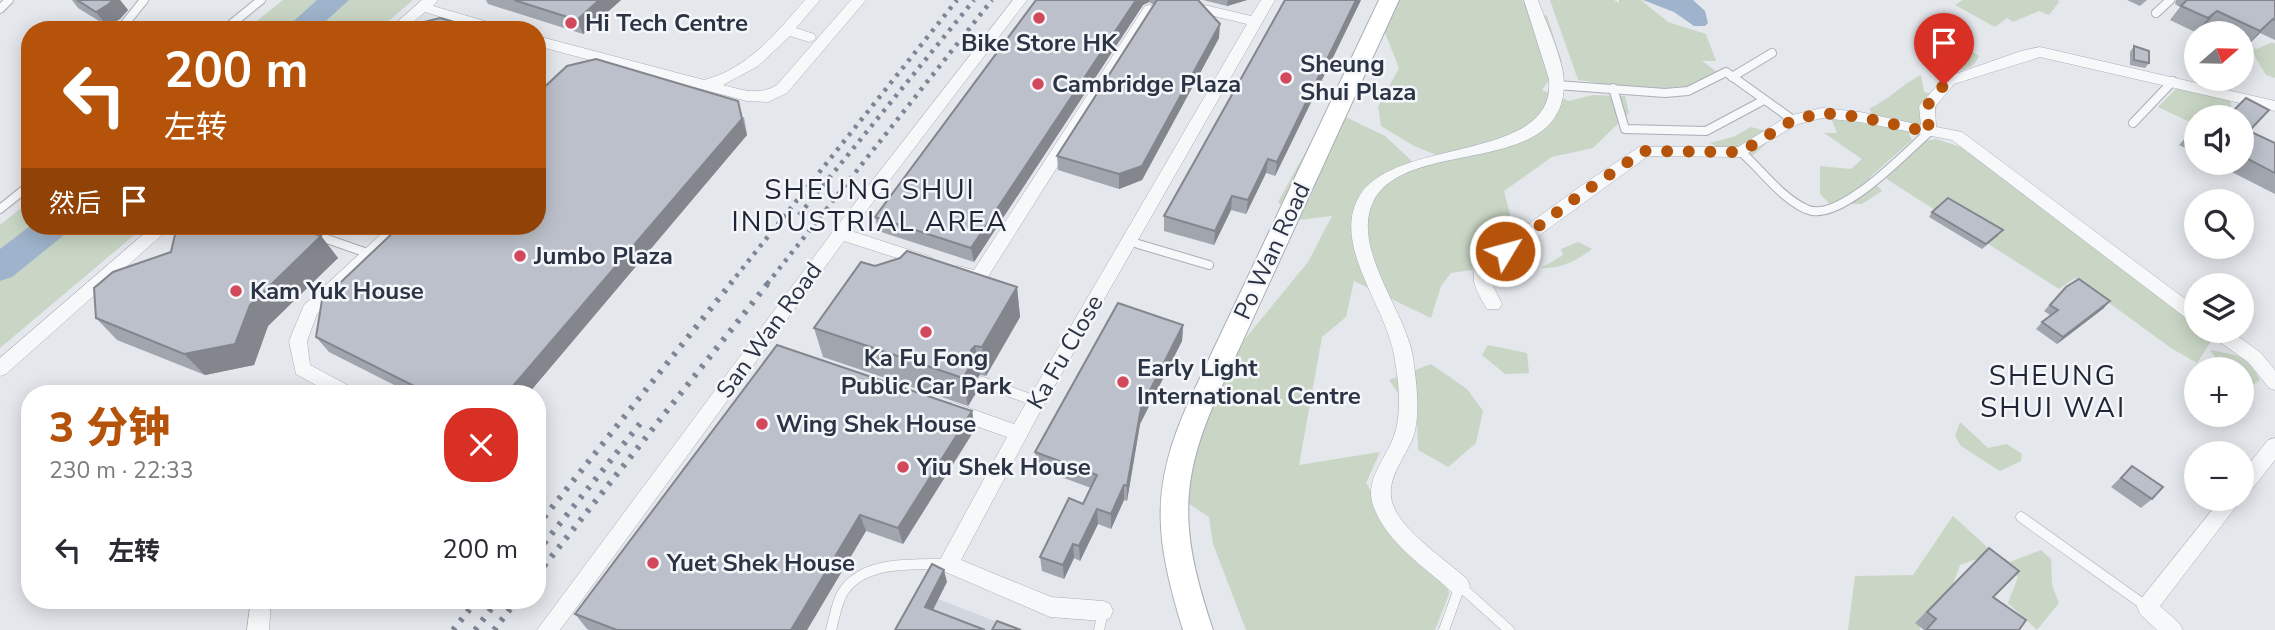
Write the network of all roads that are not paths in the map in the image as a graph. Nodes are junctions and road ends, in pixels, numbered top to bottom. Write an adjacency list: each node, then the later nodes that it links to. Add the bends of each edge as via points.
1 (9, 0): 13 (lane)
2 (144, 0): 16 (lane)
3 (261, 0): 17 (lane)
4 (813, 0): 21 (street)
5 (859, 0): 27 (street, via 775,94 759,98)
6 (1020, 0): 38 (street, San Wan Road)
7 (1165, 0): 20 (street)
8 (1268, 0): 20 (street, Ka Fu Close)
9 (1389, 0): 68 (street, Po Wan Road, via 1179,456 1173,501 1176,536)
10 (1531, 0): 28 (street)
11 (2170, 0): 15 (lane)
12 (426, 4): 18 (street); 19 (street)
13 (0, 9)
14 (1150, 9): 38 (street, via 978,278)
15 (2156, 13)
16 (127, 21)
17 (235, 21)
18 (406, 21)
19 (474, 21)
20 (1256, 22): 42 (street, Ka Fu Close)
21 (786, 30): 22 (street); 27 (street, via 742,73)
22 (809, 37)
23 (546, 45): 27 (street, via 578,59)
24 (1772, 53): 25 (lane)
25 (1732, 77): 29 (lane, via 1726,72 1688,91); 30 (lane)
26 (2172, 81): 31 (street); 33 (lane); 34 (street, via 2056,55 2026,54 1949,81 1927,106)
27 (703, 85)
28 (1557, 85): 29 (lane); 60 (street, via 1555,102 1542,121 1520,138 1409,166 1383,180 1367,197 1361,215 1364,254 1402,346 1407,424 1379,490 1382,504 1390,520)
29 (1613, 88): 30 (lane, via 1625,129 1706,131)
30 (1764, 100): 32 (lane)
31 (2275, 106)
32 (1793, 120): 34 (street, via 1822,113); 35 (street)
33 (2133, 123)
34 (1929, 132): 35 (lane, via 1854,197 1818,214 1793,201); 46 (street, via 1957,136)
35 (1741, 152): 45 (street, via 1644,151 1487,264 1481,280)
36 (21, 193): 37 (lane)
37 (0, 209)
38 (840, 234): 65 (street, San Wan Road, via 764,347)
39 (154, 235): 48 (street)
40 (316, 235): 43 (lane)
41 (390, 235): 43 (street)
42 (1128, 241): 44 (lane); 52 (street, Ka Fu Close)
43 (370, 254): 51 (street, via 310,310 298,341 302,369)
44 (1209, 265)
45 (1493, 304)
46 (2184, 307)
47 (2234, 343): 50 (street, via 2254,357)
48 (0, 369)
49 (982, 382): 52 (lane)
50 (2275, 383)
51 (332, 385)
52 (1036, 401): 54 (street, Ka Fu Close)
53 (936, 405): 54 (street)
54 (1018, 433): 59 (street, Ka Fu Close)
55 (2275, 446): 56 (street)
56 (2254, 472)
57 (2223, 511): 61 (street)
58 (2021, 517): 61 (lane)
59 (948, 564): 63 (street, via 1050,607); 66 (lane, via 919,564 855,578 845,589)
60 (1460, 586): 69 (lane); 70 (lane)
61 (2147, 607): 71 (street)
62 (260, 609): 64 (street)
63 (1103, 611): 67 (lane)
64 (258, 630)
65 (548, 630)
66 (831, 630)
67 (1099, 630)
68 (1198, 630)
69 (1444, 630)
70 (1509, 630)
71 (2172, 630)

